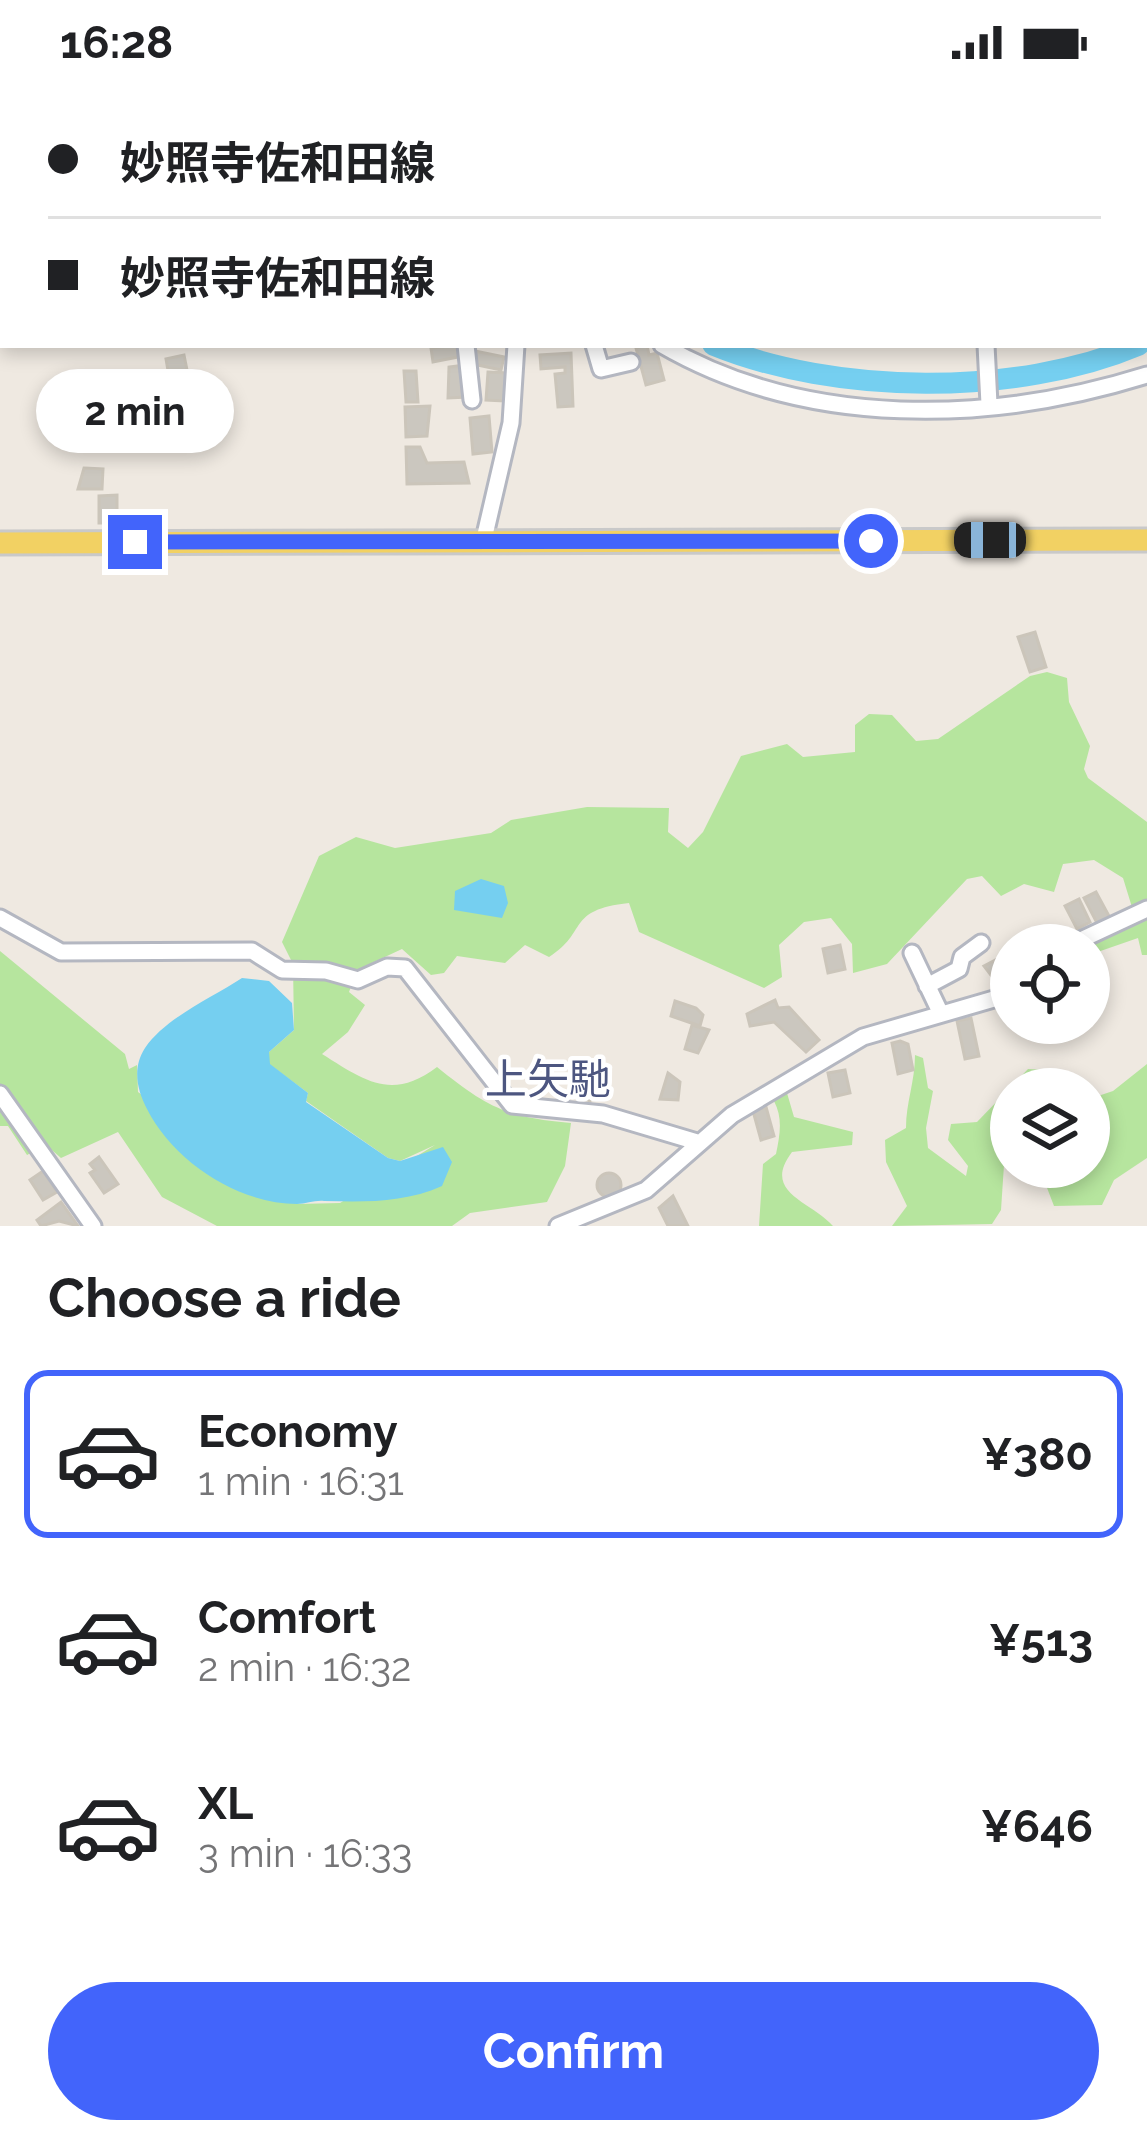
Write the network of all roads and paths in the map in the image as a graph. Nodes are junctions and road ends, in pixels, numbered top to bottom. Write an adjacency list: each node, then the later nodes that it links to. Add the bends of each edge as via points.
1 (466, 348): 8 (street)
2 (517, 348): 10 (street, via 511,423)
3 (595, 348): 6 (street, via 602,369)
4 (667, 348): 9 (street, via 703,369 803,401 857,409)
5 (986, 348): 9 (street)
6 (631, 362)
7 (1147, 375): 9 (street, via 1077,398)
8 (472, 400)
9 (988, 400)
10 (484, 539): 11 (main road); 12 (main road)
11 (1147, 541)
12 (0, 543)
13 (1147, 909): 15 (street)
14 (0, 918): 22 (street, via 61,952 252,951 281,970 358,980 404,968 512,1105 603,1114)
15 (1110, 926)
16 (981, 943): 18 (street, via 959,969)
17 (912, 952): 18 (street)
18 (927, 986): 20 (street)
19 (990, 1000): 20 (street)
20 (941, 1014): 22 (street, via 863,1037)
21 (2, 1100): 23 (street)
22 (697, 1142): 24 (street, via 646,1190)
23 (94, 1226)
24 (558, 1226)

